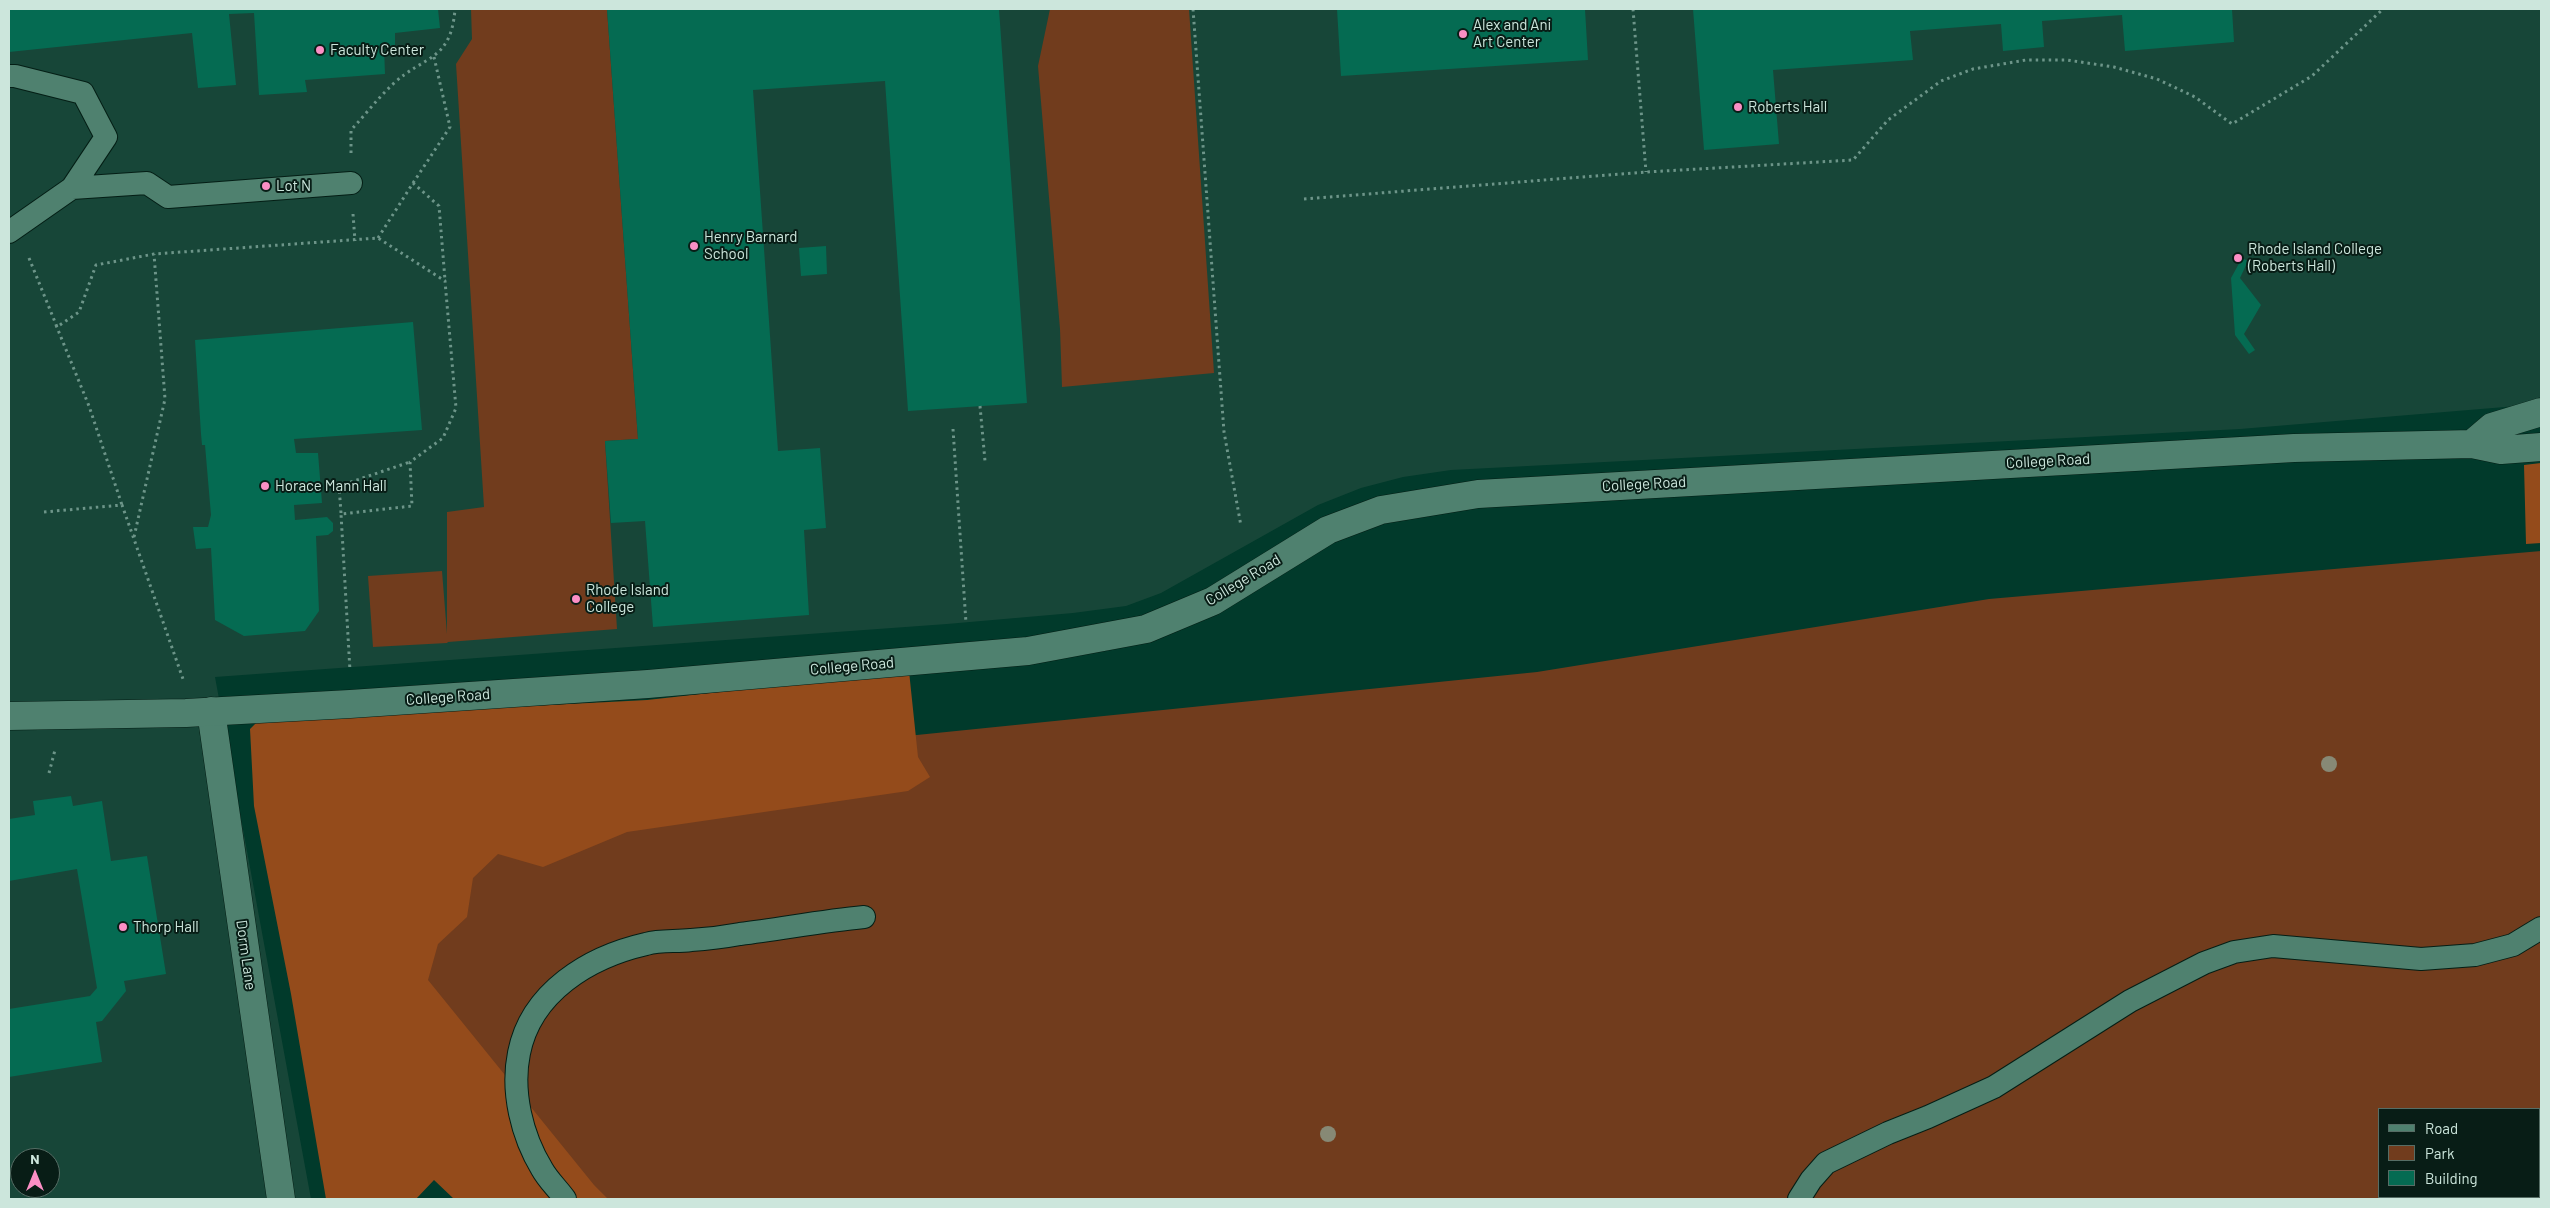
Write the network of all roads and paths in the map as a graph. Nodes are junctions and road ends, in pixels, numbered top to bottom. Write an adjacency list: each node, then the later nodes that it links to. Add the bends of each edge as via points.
1 (455, 9): 5 (path, via 453,31)
2 (1193, 9): 29 (path, via 1222,415)
3 (1634, 9): 7 (path)
4 (2383, 9): 7 (path, via 2312,76 2232,124 2195,97 2157,79 2114,67 2067,60 2026,60 1973,69 1941,81 1888,120 1853,160)
5 (434, 57): 8 (path, via 394,83 351,130); 9 (path, via 450,127)
6 (9, 76): 10 (lane, via 83,94 106,137)
7 (1646, 172): 11 (path)
8 (351, 183): 10 (lane, via 168,197 147,183); 14 (path)
9 (414, 183): 13 (path); 17 (path, via 439,206)
10 (72, 188): 12 (lane)
11 (1304, 199)
12 (9, 232)
13 (378, 238): 14 (path); 17 (path)
14 (355, 240): 15 (path)
15 (154, 254): 18 (path, via 96,265 79,312); 30 (path, via 165,399)
16 (28, 257): 18 (path)
17 (446, 281): 25 (path, via 456,408 443,438)
18 (57, 327): 26 (path, via 89,406)
19 (980, 406): 24 (path)
20 (2541, 412): 22 (street, via 2492,427)
21 (953, 429): 31 (path)
22 (2472, 444): 23 (street, College Road, via 2501,450); 33 (street, College Road, via 2294,448 1478,494 1382,510 1328,530 1213,601 1146,629 1028,650 648,684)
23 (2541, 447)
24 (985, 461)
25 (410, 462): 28 (path, via 339,486); 28 (path, via 412,506)
26 (122, 505): 27 (path); 30 (path)
27 (44, 512)
28 (341, 514): 32 (path)
29 (1241, 526)
30 (134, 539): 33 (path, via 186,686)
31 (966, 626)
32 (350, 679)
33 (199, 712): 34 (street, College Road); 37 (street, Dorm Lane)
34 (9, 716)
35 (864, 917): 38 (lane, via 647,944 602,959 573,974 556,988 534,1014 525,1032 516,1068 524,1132 542,1169)
36 (2541, 928): 39 (lane, via 2513,945 2475,955 2421,959 2272,946 2234,952 2211,960 2130,1001 1994,1087 1826,1164)
37 (281, 1199)
38 (565, 1199)
39 (1799, 1199)

